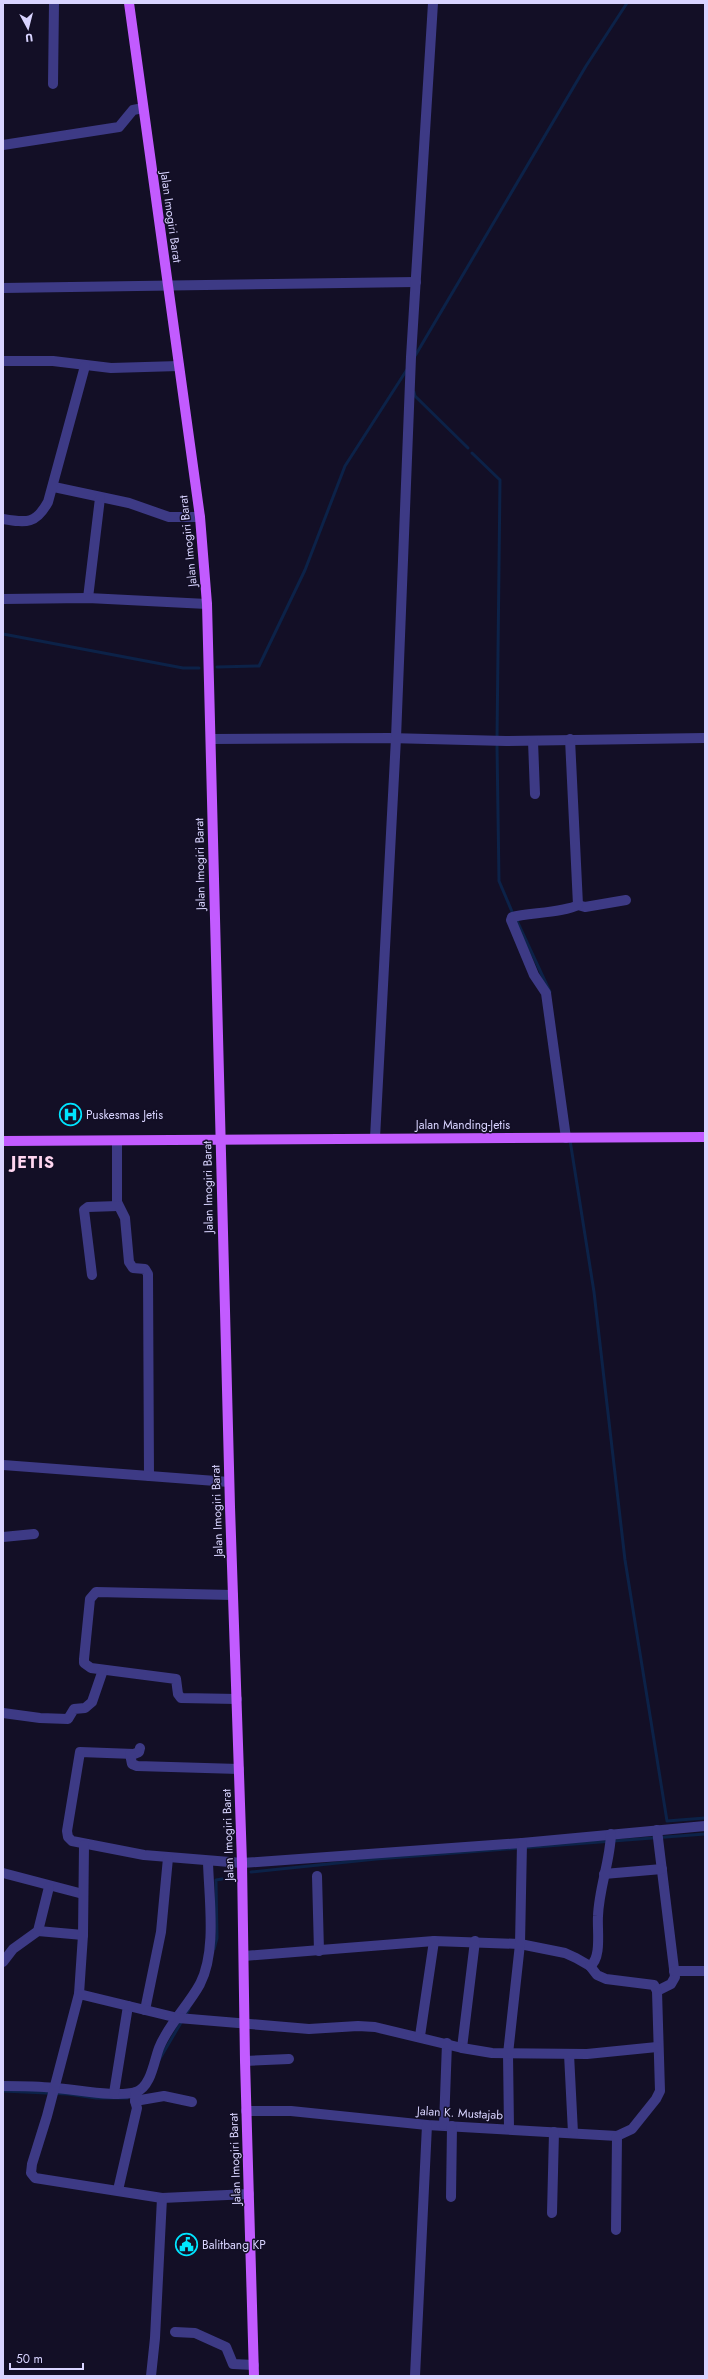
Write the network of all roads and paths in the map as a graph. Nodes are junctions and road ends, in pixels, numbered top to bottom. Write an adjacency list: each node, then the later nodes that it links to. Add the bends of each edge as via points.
1 (54, 3): 4 (street)
2 (129, 3): 5 (main road, Jalan Imogiri Barat)
3 (433, 3): 7 (street)
4 (53, 84)
5 (143, 108): 6 (street, via 133,110 119,126); 8 (main road, Jalan Imogiri Barat)
6 (3, 145)
7 (416, 282): 8 (street); 20 (street)
8 (167, 284): 9 (street); 12 (main road, Jalan Imogiri Barat)
9 (3, 288)
10 (3, 361): 11 (street, via 29,360)
11 (85, 366): 12 (street); 13 (street)
12 (179, 366): 15 (main road, Jalan Imogiri Barat)
13 (54, 487): 14 (street); 16 (street, via 41,515 22,522)
14 (100, 498): 15 (street, via 169,517); 17 (street)
15 (200, 517): 19 (main road, Jalan Imogiri Barat)
16 (3, 519)
17 (88, 598): 18 (street); 19 (street)
18 (3, 599)
19 (207, 604): 22 (main road, Jalan Imogiri Barat)
20 (396, 738): 22 (street); 24 (street); 29 (street)
21 (705, 738): 23 (street)
22 (211, 739): 33 (main road, Jalan Imogiri Barat)
23 (570, 739): 24 (street); 27 (street)
24 (533, 741): 25 (street)
25 (535, 794)
26 (626, 900): 27 (street, via 585,907)
27 (578, 904): 30 (street, via 571,908 523,914 512,917 511,920 534,975 546,993)
28 (705, 1137): 30 (main road, Jalan Manding-Jetis)
29 (375, 1138): 30 (main road, Jalan Manding-Jetis); 33 (main road, Jalan Manding-Jetis)
30 (568, 1138)
31 (3, 1141): 32 (main road, Jalan Manding-Jetis)
32 (117, 1141): 33 (main road, Jalan Manding-Jetis); 34 (street)
33 (220, 1141): 38 (main road, Jalan Imogiri Barat)
34 (118, 1206): 35 (street, via 84,1210); 37 (street, via 125,1218 130,1266 145,1269 148,1274)
35 (92, 1275)
36 (3, 1465): 37 (street)
37 (149, 1476): 38 (street)
38 (229, 1482): 41 (main road, Jalan Imogiri Barat)
39 (34, 1534): 40 (street)
40 (3, 1537)
41 (233, 1595): 42 (street, via 96,1592 90,1599 84,1664); 43 (main road, Jalan Imogiri Barat)
42 (102, 1670): 43 (street, via 174,1678 177,1681 180,1698); 44 (street, via 92,1702 85,1708 74,1709 68,1718 40,1718)
43 (236, 1699): 47 (main road, Jalan Imogiri Barat)
44 (3, 1713)
45 (140, 1748): 46 (street, via 137,1754)
46 (130, 1754): 47 (street, via 132,1764 136,1766); 51 (street, via 80,1752 68,1837)
47 (239, 1769): 55 (main road, Jalan Imogiri Barat)
48 (705, 1826): 49 (street)
49 (657, 1837): 50 (street); 56 (street)
50 (611, 1840): 52 (street); 58 (street)
51 (84, 1845): 53 (street); 61 (street)
52 (522, 1845): 55 (street); 66 (street)
53 (168, 1858): 54 (street); 76 (street, via 161,1932)
54 (208, 1862): 55 (street); 77 (street, via 208,1961)
55 (242, 1863): 68 (main road, Jalan Imogiri Barat)
56 (662, 1869): 58 (street); 72 (street)
57 (3, 1873): 60 (street)
58 (604, 1874): 70 (street, via 598,1913 596,1958)
59 (317, 1876): 67 (street)
60 (49, 1887): 61 (street); 62 (street)
61 (83, 1894): 63 (street)
62 (38, 1931): 63 (street); 69 (street, via 13,1949)
63 (83, 1935): 74 (street)
64 (434, 1941): 65 (street); 67 (street); 79 (street)
65 (475, 1941): 66 (street); 82 (street)
66 (520, 1944): 70 (street, via 555,1950); 83 (street)
67 (320, 1951): 68 (street)
68 (244, 1956): 78 (main road, Jalan Imogiri Barat)
69 (3, 1962)
70 (590, 1966): 73 (street, via 602,1977 651,1984)
71 (705, 1970): 72 (street)
72 (674, 1971): 73 (street, via 673,1982)
73 (657, 1991): 81 (street)
74 (79, 1994): 75 (street); 88 (street)
75 (128, 2006): 76 (street); 89 (street)
76 (145, 2010): 77 (street)
77 (183, 2019): 78 (street); 90 (street, via 162,2042 147,2082)
78 (246, 2024): 79 (street, via 309,2029 370,2026); 86 (main road, Jalan Imogiri Barat)
79 (420, 2036): 80 (street)
80 (447, 2043): 82 (street); 94 (street)
81 (657, 2047): 84 (street, via 627,2052); 98 (street, via 660,2087 656,2099 632,2129)
82 (462, 2048): 83 (street)
83 (508, 2054): 84 (street); 95 (street)
84 (569, 2054): 97 (street)
85 (289, 2059): 86 (street)
86 (245, 2061): 92 (main road, Jalan Imogiri Barat)
87 (3, 2086): 88 (street)
88 (53, 2089): 89 (street); 99 (street, via 31,2173 41,2180)
89 (114, 2093): 90 (street)
90 (135, 2096): 91 (street, via 164,2096); 99 (street, via 137,2108)
91 (192, 2102)
92 (246, 2111): 93 (street, Jalan K. Mustajab, via 291,2111); 100 (main road, Jalan Imogiri Barat)
93 (427, 2124): 94 (street, Jalan K. Mustajab); 109 (street)
94 (448, 2126): 95 (street, Jalan K. Mustajab); 101 (street)
95 (509, 2128): 96 (street, Jalan K. Mustajab)
96 (554, 2132): 97 (street, Jalan K. Mustajab); 103 (street)
97 (573, 2133): 98 (street, Jalan K. Mustajab)
98 (617, 2136): 104 (street)
99 (118, 2190): 102 (street)
100 (249, 2194): 102 (street); 106 (main road, Jalan Imogiri Barat)
101 (451, 2197)
102 (162, 2198): 107 (street)
103 (552, 2212)
104 (616, 2230)
105 (175, 2332): 106 (street, via 195,2332 226,2347 233,2364)
106 (254, 2365): 108 (main road, Jalan Imogiri Barat)
107 (151, 2376)
108 (254, 2376)
109 (415, 2376)

